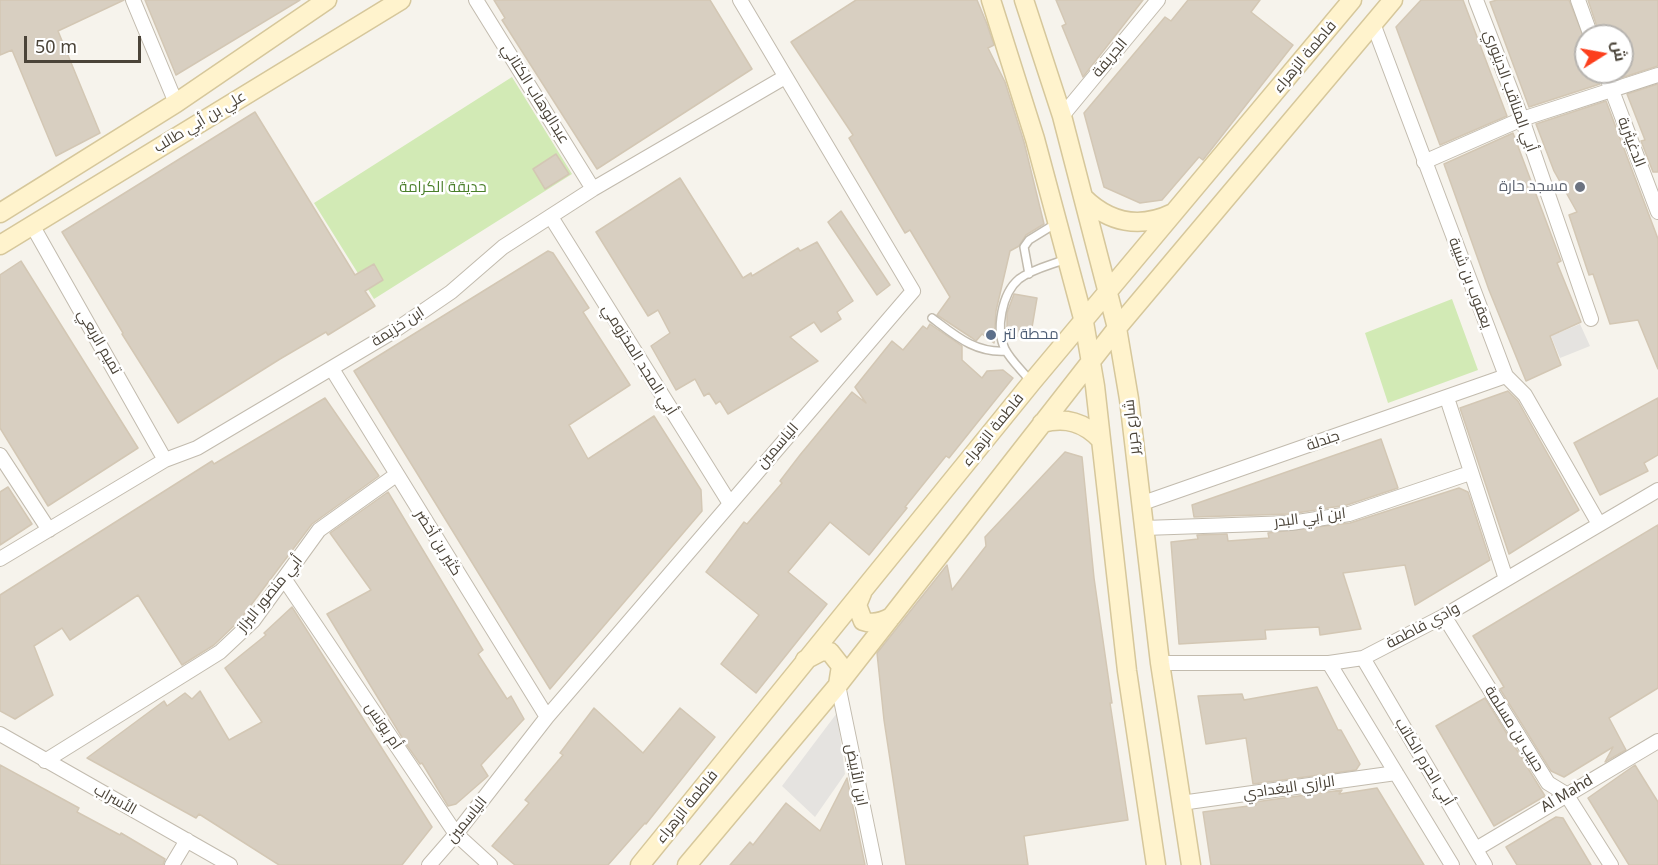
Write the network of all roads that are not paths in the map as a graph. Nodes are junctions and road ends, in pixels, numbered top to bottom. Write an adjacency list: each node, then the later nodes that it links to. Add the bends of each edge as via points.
1 (133, 0): 19 (street)
2 (327, 0): 19 (main road, علي بن أبي طالب)
3 (401, 0): 30 (main road, علي بن أبي طالب)
4 (476, 0): 23 (street, عبدالوهاب الكتاني)
5 (740, 0): 16 (street, الياسمين)
6 (990, 0): 29 (main road)
7 (1024, 0): 20 (main road, شارع جرير)
8 (1158, 0): 20 (street, الجريفة)
9 (1352, 0): 25 (main road, فاطمة الزهراء)
10 (1393, 0): 14 (main road)
11 (1476, 0): 21 (street, أبي المناقب الدينوري)
12 (1578, 0): 13 (street)
13 (1587, 24)
14 (1374, 26): 22 (street, يعقوب بن شيبة); 37 (main road)
15 (1658, 75): 18 (street)
16 (785, 77): 23 (street, ابن خزيمة); 58 (street, الياسمين, via 913,291)
17 (1609, 84): 18 (street, الدغيثرية)
18 (1612, 92): 21 (street); 26 (street, الدغيثرية)
19 (176, 103): 27 (main road, علي بن أبي طالب)
20 (1062, 116): 24 (main road, شارع جرير)
21 (1522, 119): 22 (street); 39 (street, أبي المناقب الدينوري)
22 (1424, 162): 46 (street, يعقوب بن شيبة)
23 (593, 189): 28 (street, ابن خزيمة)
24 (1083, 197): 25 (main road, via 1105,215 1119,220 1148,222); 33 (main road, شارع جرير)
25 (1175, 212): 34 (main road, فاطمة الزهراء)
26 (1658, 212)
27 (0, 213)
28 (551, 217): 45 (street, ابن خزيمة, via 503,247 451,292); 58 (street, أبي المجد المخزومي)
29 (1058, 222): 32 (main road); 35 (lane, via 1026,243 1024,255)
30 (32, 225): 31 (main road, علي بن أبي طالب); 54 (street, تميم الربعي)
31 (0, 245)
32 (1070, 265): 33 (main road, via 1080,285 1094,290); 35 (lane); 40 (main road)
33 (1103, 267): 36 (main road, شارع جرير)
34 (1125, 273): 36 (main road, فاطمة الزهراء); 37 (main road, via 1121,284 1125,298)
35 (1029, 274): 42 (lane, via 1015,283 1004,306 1000,329)
36 (1110, 293): 40 (main road, فاطمة الزهراء); 41 (main road, شارع جرير)
37 (1145, 293): 41 (main road)
38 (932, 318): 42 (lane, via 977,348)
39 (1590, 319)
40 (1084, 322): 43 (main road, فاطمة الزهراء); 44 (main road)
41 (1117, 328): 44 (main road); 49 (main road, شارع جرير)
42 (1006, 351): 48 (lane)
43 (1058, 353): 47 (main road, via 1072,347 1082,348); 48 (main road, فاطمة الزهراء)
44 (1091, 360): 47 (main road)
45 (332, 369): 54 (street, ابن خزيمة, via 197,448); 56 (street, كثير بن أخضر)
46 (1506, 376): 50 (street, جندلة); 60 (street, يعقوب بن شيبة, via 1525,394)
47 (1086, 380): 49 (main road, via 1111,360 1122,369); 51 (main road); 52 (main road)
48 (1032, 382): 66 (main road, فاطمة الزهراء)
49 (1127, 387): 59 (main road, شارع جرير)
50 (1447, 398): 55 (street); 59 (street, جندلة)
51 (1042, 423): 52 (main road, via 1074,422); 68 (main road)
52 (1101, 440): 91 (main road, via 1127,671)
53 (0, 455): 62 (street)
54 (165, 460): 62 (street, ابن خزيمة)
55 (1470, 473): 61 (street, ابن أبي البدر, via 1349,514 1291,523); 64 (street)
56 (396, 475): 65 (street, أبي منصور البزاز, via 319,530); 74 (street, كثير بن أخضر)
57 (1658, 490): 60 (street, وادي فاطمة)
58 (729, 502): 74 (street, الياسمين)
59 (1140, 504): 61 (main road, شارع جرير)
60 (1599, 524): 64 (street, وادي فاطمة)
61 (1144, 528): 71 (main road, شارع جرير)
62 (49, 530): 63 (street, ابن خزيمة)
63 (0, 559)
64 (1506, 579): 67 (street, وادي فاطمة)
65 (285, 580): 77 (street, أبي منصور البزاز, via 253,621 220,652); 81 (street, أم يونس)
66 (864, 588): 68 (main road, via 857,605 863,621 882,622); 70 (main road, فاطمة الزهراء)
67 (1444, 616): 69 (street, وادي فاطمة); 79 (street, حبيب بن مسلمة, via 1548,783)
68 (891, 617): 73 (main road)
69 (1363, 658): 72 (street, وادي فاطمة); 83 (street, أبي الحرم الكاتب)
70 (805, 660): 73 (main road, via 822,651 830,652 841,666); 88 (main road, فاطمة الزهراء)
71 (1160, 663): 72 (street, وادي فاطمة); 80 (main road, شارع جرير)
72 (1329, 663): 78 (street, أبي الحرم الكاتب)
73 (838, 685): 89 (main road); 90 (street, ابن الأبيض)
74 (547, 717): 81 (street, الياسمين)
75 (0, 734): 77 (street, الأسراب)
76 (1658, 741): 79 (street, Al Mahd)
77 (45, 761): 82 (street, الأسراب)
78 (1396, 773): 80 (street, الرازي البغدادي); 93 (street, أبي الحرم الكاتب)
79 (1566, 794): 83 (street, Al Mahd); 95 (street, حبيب بن مسلمة)
80 (1181, 803): 92 (main road, شارع جرير)
81 (456, 834): 86 (street, الياسمين); 87 (street, أم يونس)
82 (187, 840): 84 (street); 85 (street, الأسراب)
83 (1476, 849): 94 (street, أبي الحرم الكاتب)
84 (172, 865)
85 (230, 865)
86 (429, 865)
87 (490, 865)
88 (640, 865)
89 (687, 865)
90 (874, 865)
91 (1156, 865)
92 (1191, 865)
93 (1452, 865)
94 (1485, 865)
95 (1611, 865)

